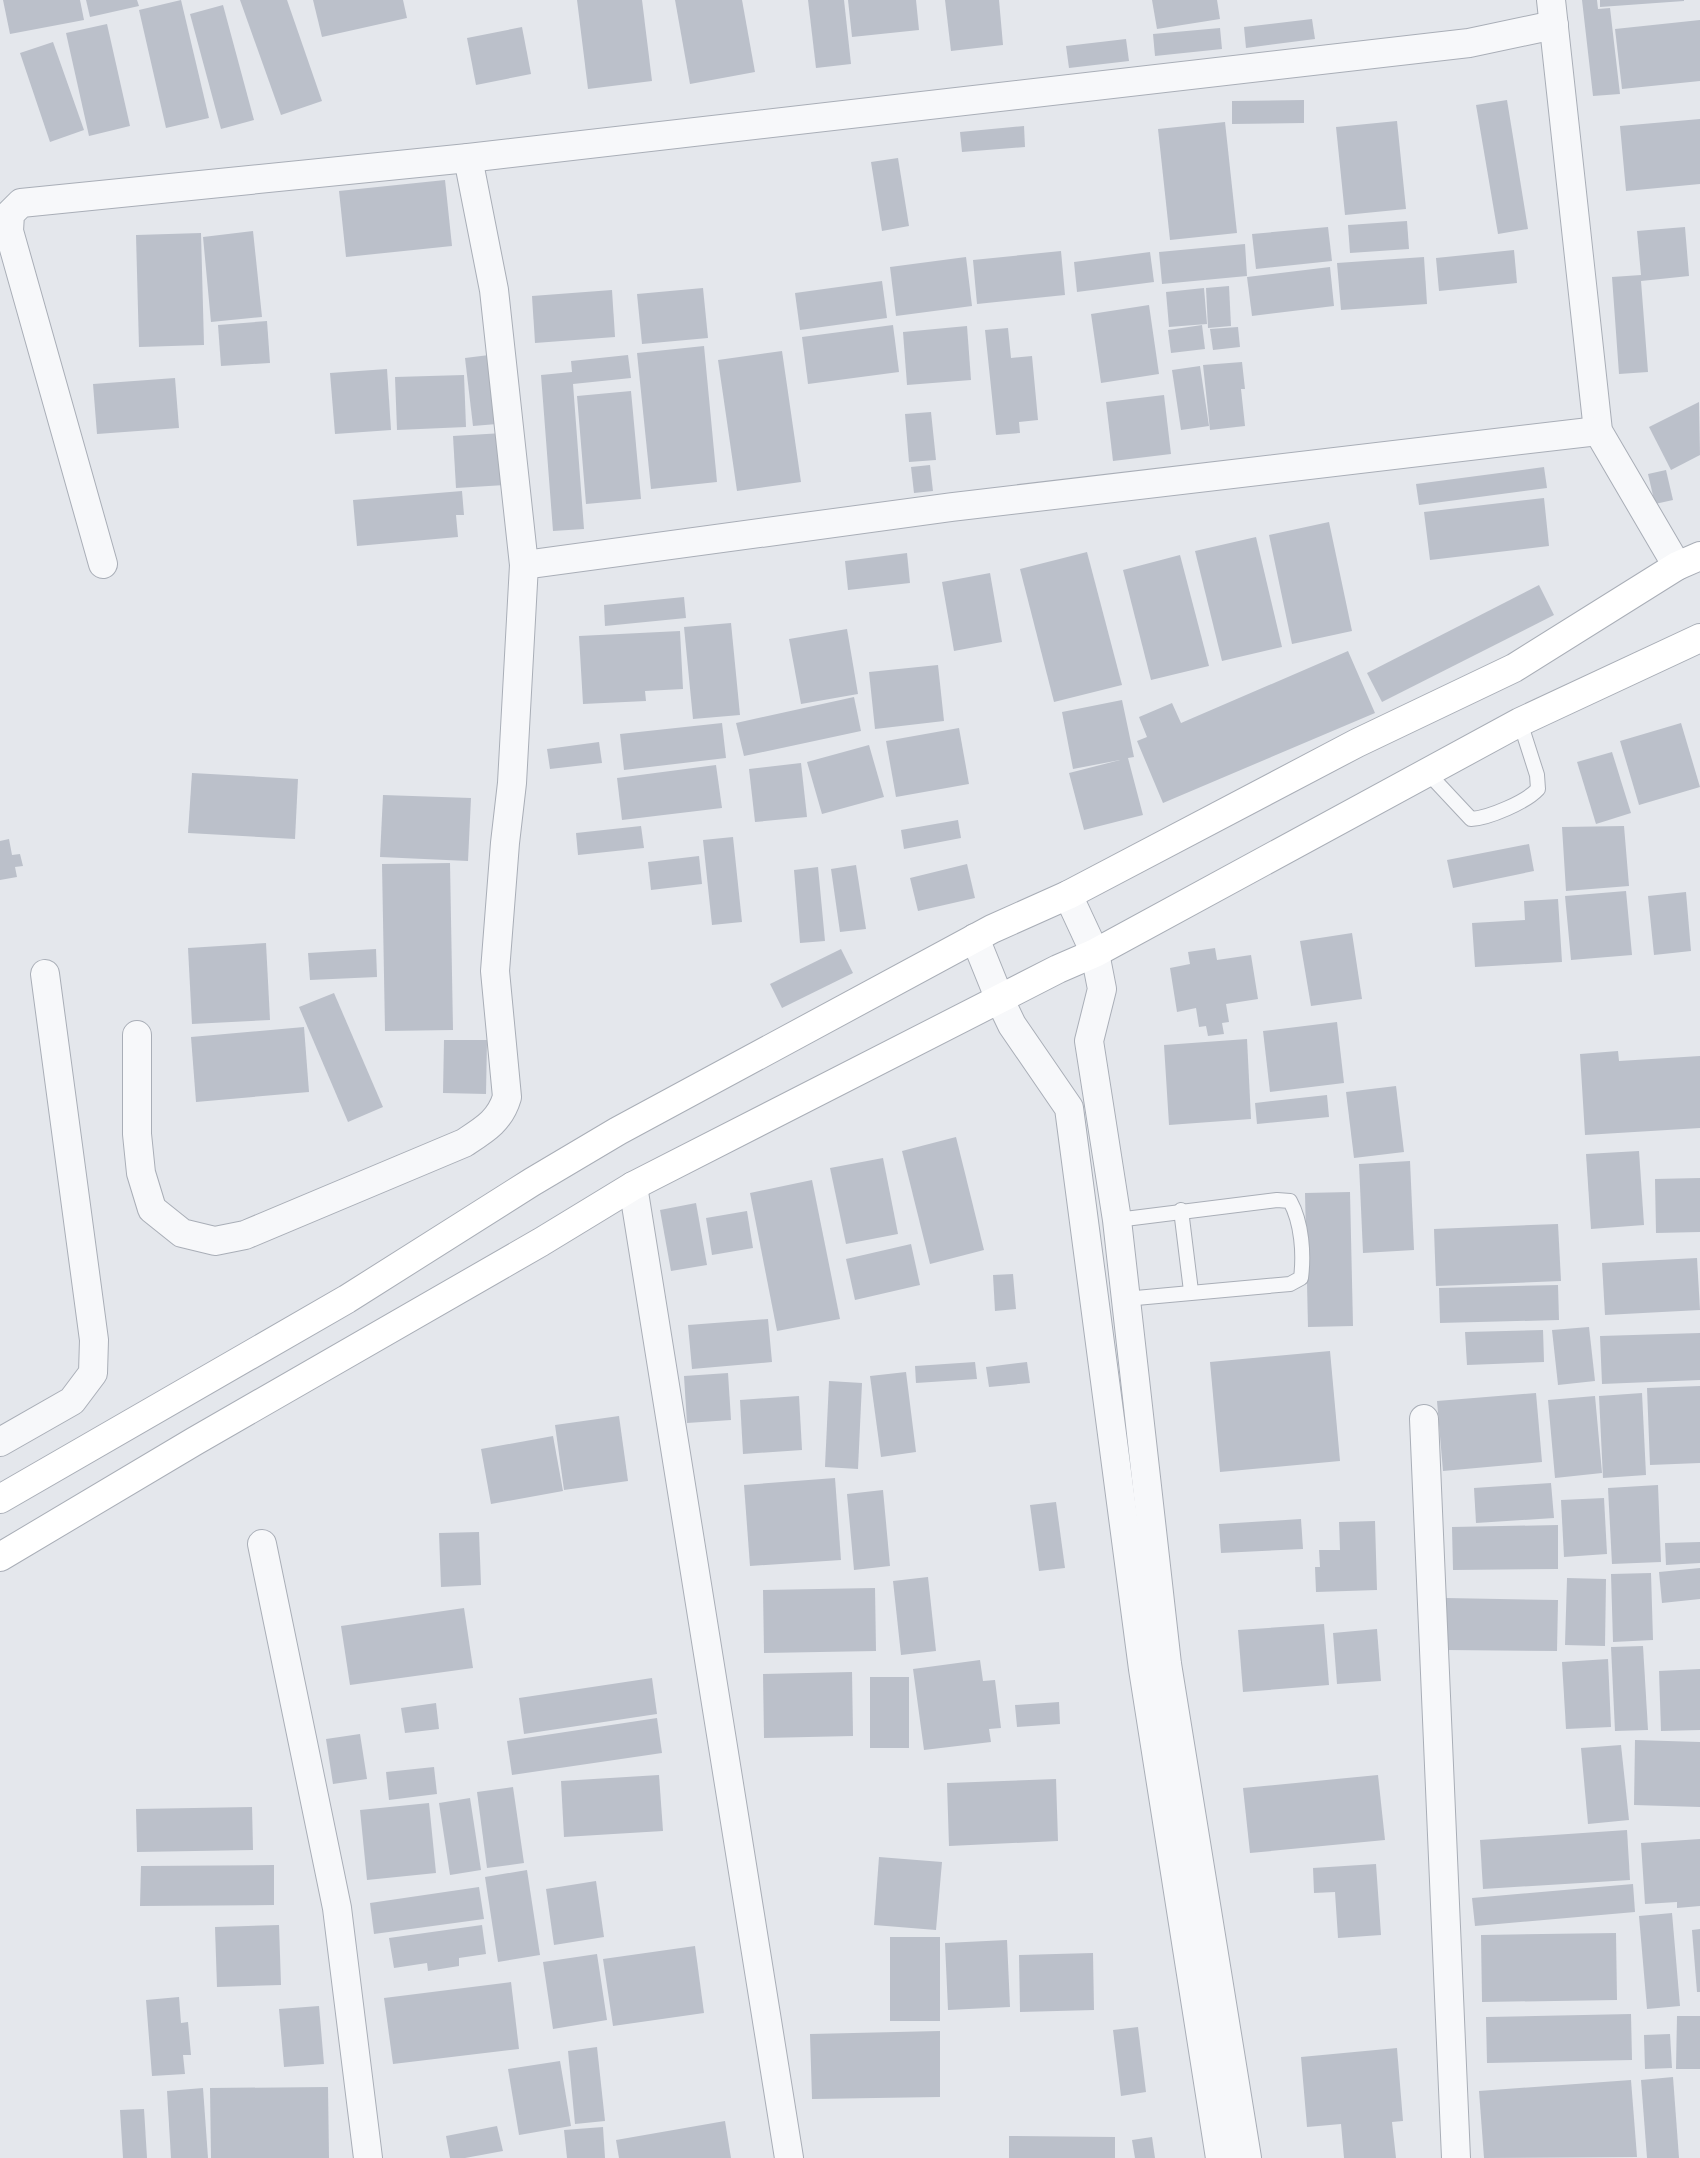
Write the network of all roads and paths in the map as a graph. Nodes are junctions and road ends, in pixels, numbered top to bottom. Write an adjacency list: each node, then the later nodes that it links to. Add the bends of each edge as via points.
1 (1552, 13): 2 (street, via 1469,43); 3 (street)
2 (468, 158): 5 (street, via 21,203 10,214 9,231); 6 (street, via 494,290)
3 (1598, 431): 4 (street); 6 (street, via 962,506)
4 (1689, 561): 10 (main road, via 1514,668 1357,743)
5 (103, 564)
6 (524, 565): 15 (street, via 515,738 495,971 507,1097 503,1111 491,1126 464,1143 245,1235 215,1241 182,1233 152,1209 141,1173 137,1134)
7 (1700, 638): 8 (main road)
8 (1520, 722): 9 (main road); 9 (lane, via 1536,775 1538,789 1531,796 1481,818 1471,819)
9 (1427, 772): 12 (main road)
10 (1068, 895): 11 (main road); 12 (street)
11 (975, 938): 14 (street); 25 (main road, via 610,1136 347,1299)
12 (1095, 954): 14 (main road, via 1058,969); 18 (street, via 1102,989 1089,1041)
13 (45, 974): 24 (street, via 94,1340 93,1373 72,1401)
14 (1000, 1000): 16 (main road); 22 (street, via 1012,1025 1069,1108)
15 (137, 1035)
16 (633, 1186): 27 (main road); 29 (street)
17 (1181, 1210): 18 (lane); 19 (lane); 19 (lane, via 1277,1200 1290,1201 1298,1215 1303,1265 1301,1278 1290,1284)
18 (1117, 1220): 20 (street)
19 (1190, 1291): 20 (lane)
20 (1125, 1299): 21 (street)
21 (1134, 1373): 22 (street); 31 (street, via 1167,1664)
22 (1104, 1377): 30 (street, via 1143,1669)
23 (1424, 1419): 32 (street)
24 (0, 1442)
25 (0, 1499)
26 (262, 1544): 28 (street, via 338,1908)
27 (0, 1557)
28 (368, 2158)
29 (789, 2158)
30 (1220, 2158)
31 (1247, 2158)
32 (1456, 2158)

